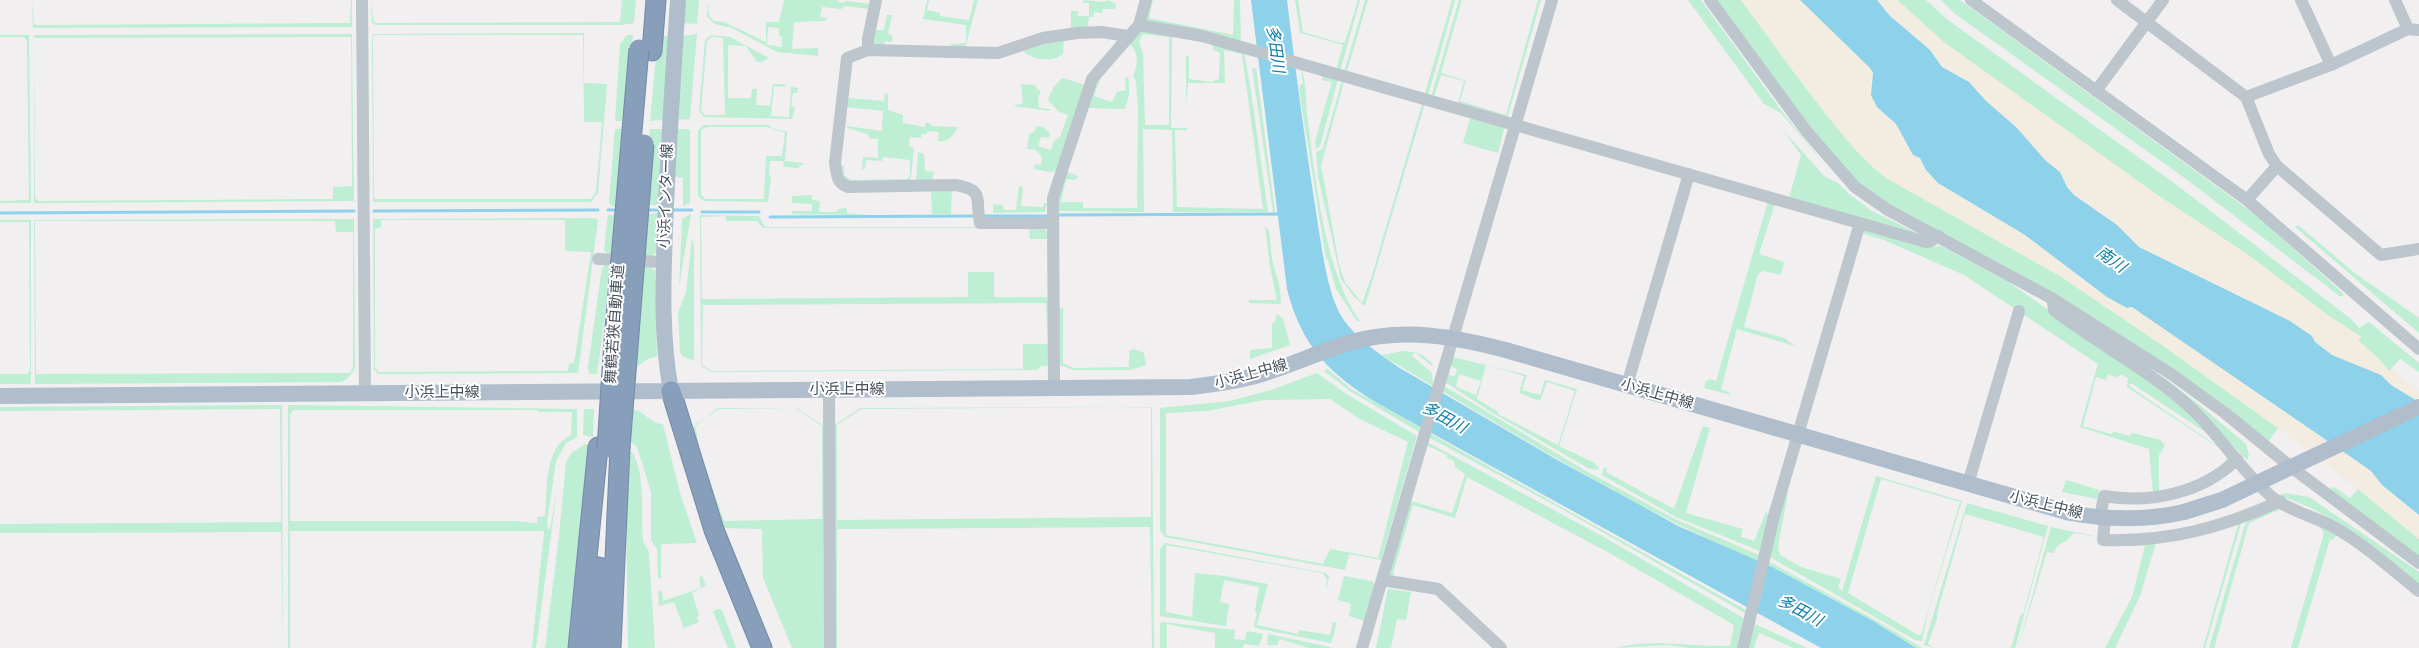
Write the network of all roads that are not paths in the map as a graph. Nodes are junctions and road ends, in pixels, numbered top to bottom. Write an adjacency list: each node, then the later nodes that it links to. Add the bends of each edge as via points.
1 (362, 0): 40 (street)
2 (644, 0): 44 (highway, 舞鶴若狭自動車道, bridge, via 614,340 602,409)
3 (656, 0): 44 (highway, 舞鶴若狭自動車道, bridge)
4 (678, 0): 31 (main road, 小浜インター線)
5 (876, 0): 18 (street)
6 (1146, 0): 15 (street)
7 (1552, 0): 22 (street)
8 (1710, 0): 28 (street, via 1846,178 1876,203)
9 (1971, 0): 20 (street)
10 (2117, 0): 14 (street)
11 (2163, 0): 14 (street)
12 (2301, 0): 19 (street)
13 (2395, 0): 16 (street)
14 (2146, 23): 20 (street); 21 (street)
15 (1139, 25): 17 (street); 22 (street, via 1195,34)
16 (2414, 30): 19 (street)
17 (1127, 36): 18 (street, via 1102,32 1076,33 1043,38 998,54); 26 (street, via 1089,86 1053,198)
18 (868, 50): 26 (street, via 847,58 835,163 841,184 848,187 956,185 971,188 977,193 980,223)
19 (2331, 65): 21 (street)
20 (2096, 91): 25 (street)
21 (2246, 97): 23 (street)
22 (1516, 125): 24 (street); 34 (street)
23 (2277, 166): 25 (street); 29 (street, via 2381,255)
24 (1689, 174): 27 (street); 36 (street)
25 (2247, 200): 35 (street)
26 (1053, 218): 37 (street)
27 (1860, 223): 28 (street, via 1926,242); 43 (street)
28 (1939, 236): 32 (street)
29 (2419, 249)
30 (598, 259): 31 (street)
31 (663, 262): 39 (main road, 小浜インター線, via 665,355)
32 (2053, 299): 45 (street, via 2054,310 2192,409); 46 (street, via 2205,398)
33 (2019, 311): 47 (street)
34 (1454, 337): 36 (main road, 小浜上中線); 37 (main road, 小浜上中線, via 1416,334 1352,342 1263,374 1213,384); 52 (street)
35 (2419, 349)
36 (1627, 385): 43 (main road, 小浜上中線)
37 (1054, 388): 38 (main road, 小浜上中線)
38 (829, 390): 39 (main road, 小浜上中線); 60 (street)
39 (671, 391): 40 (main road, 小浜上中線); 58 (highway, via 673,430 691,498); 59 (highway, via 714,530)
40 (365, 393): 41 (main road, 小浜上中線)
41 (0, 396)
42 (2419, 408): 46 (main road, 小浜上中線)
43 (1798, 434): 47 (main road, 小浜上中線); 63 (street)
44 (608, 448): 48 (highway, 舞鶴若狭自動車道); 54 (highway); 55 (highway, 舞鶴若狭自動車道)
45 (2237, 458): 49 (street, via 2240,465); 50 (street, via 2225,471 2197,487 2143,498 2104,496)
46 (2294, 465): 50 (main road, 小浜上中線, bridge, via 2222,500 2184,512 2149,519); 51 (street)
47 (1968, 484): 50 (main road, 小浜上中線)
48 (617, 488): 56 (highway, 舞鶴若狭自動車道); 57 (highway)
49 (2280, 501): 50 (street, via 2245,517 2160,539 2103,540); 53 (street, via 2340,531)
50 (2102, 518)
51 (2419, 563)
52 (1382, 580): 61 (street); 62 (street, via 1438,589)
53 (2419, 591)
54 (578, 648)
55 (595, 648)
56 (611, 648)
57 (624, 648)
58 (752, 648)
59 (762, 648)
60 (830, 648)
61 (1362, 648)
62 (1501, 648)
63 (1743, 648)

